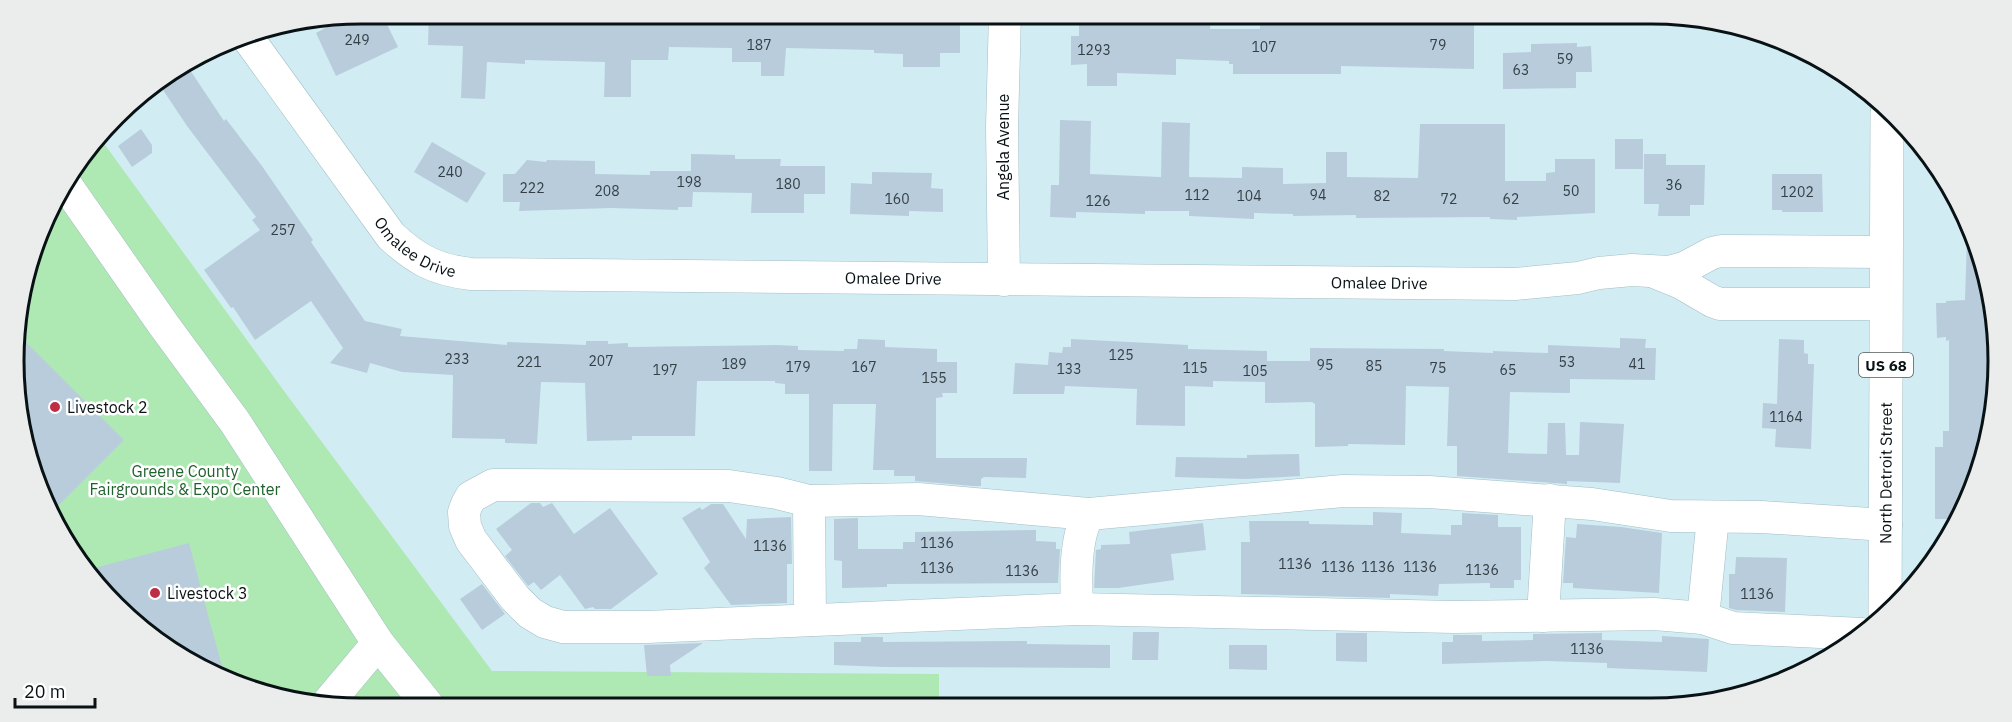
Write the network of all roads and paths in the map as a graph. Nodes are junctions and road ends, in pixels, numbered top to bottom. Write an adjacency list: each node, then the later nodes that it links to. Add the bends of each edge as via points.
1 (1005, 24): 7 (street, Angela Avenue)
2 (251, 43): 7 (street, Omalee Drive, via 391,236 433,266 471,274)
3 (1887, 121): 5 (highway, North Detroit Street / US 68)
4 (70, 191): 20 (street, via 235,422)
5 (1886, 252): 6 (street, Omalee Drive, via 1721,251 1684,268); 8 (highway, North Detroit Street / US 68)
6 (1654, 272): 7 (street, Omalee Drive, via 1632,270 1515,284); 8 (street, Omalee Drive, via 1720,304)
7 (1004, 279)
8 (1886, 304): 13 (highway, North Detroit Street / US 68)
9 (1550, 500): 11 (street, via 1343,491); 12 (street, via 1671,516); 16 (street)
10 (808, 501): 11 (street, via 918,499); 18 (street); 18 (street, via 729,486 492,485 471,496 464,512 471,540 514,598 545,622 563,627 647,627)
11 (1089, 514): 15 (street, via 1077,558)
12 (1713, 517): 13 (street); 17 (street)
13 (1886, 525): 14 (highway, North Detroit Street / US 68)
14 (1885, 603)
15 (1077, 609): 16 (street); 18 (street)
16 (1543, 616): 17 (street, via 1654,614)
17 (1703, 618): 19 (street, via 1733,628)
18 (810, 620)
19 (1849, 633)
20 (378, 643): 21 (street); 22 (street)
21 (333, 696)
22 (422, 698)

